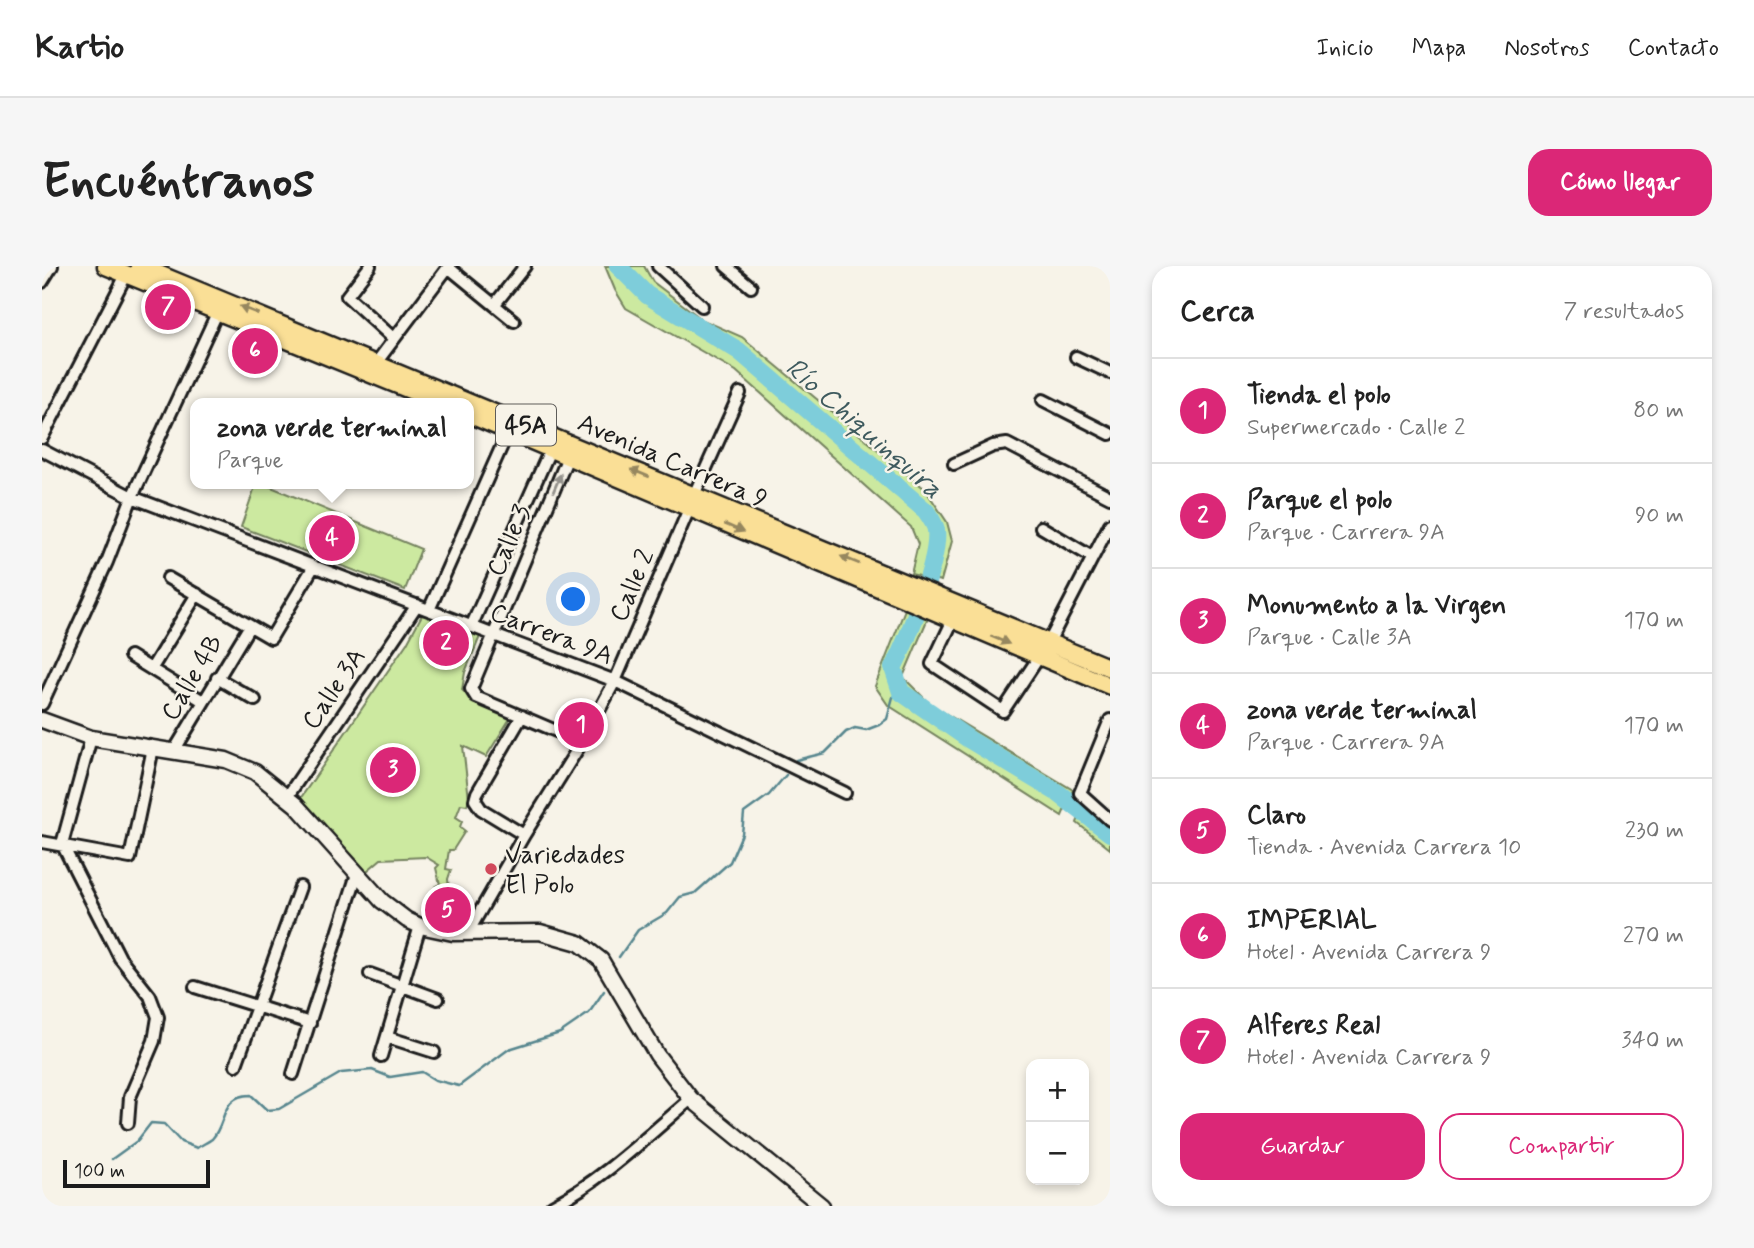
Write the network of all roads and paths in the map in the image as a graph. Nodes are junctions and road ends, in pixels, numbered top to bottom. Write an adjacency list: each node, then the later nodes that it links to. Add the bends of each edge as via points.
1 (52, 266): 9 (street)
2 (106, 266): 8 (main road, Avenida Carrera 9 / 45A)
3 (370, 266): 15 (street, via 347,296)
4 (448, 266): 11 (street); 15 (street)
5 (524, 266): 11 (street)
6 (658, 266): 12 (street)
7 (726, 266): 10 (street)
8 (133, 271): 13 (main road, Avenida Carrera 9 / 45A); 17 (main road, Avenida Carrera 9 / 45A, one-way to 8); 27 (street)
9 (42, 282)
10 (751, 287)
11 (495, 304): 14 (street)
12 (702, 306)
13 (217, 313): 17 (main road, Avenida Carrera 9 / 45A); 33 (street)
14 (514, 321)
15 (394, 339): 17 (street)
16 (1076, 357): 18 (street)
17 (372, 368): 20 (main road, Avenida Carrera 9 / 45A); 21 (main road, Avenida Carrera 9 / 45A)
18 (1110, 373)
19 (740, 393): 34 (street, Calle 2)
20 (432, 398)
21 (444, 398)
22 (1043, 400): 26 (street)
23 (474, 411): 30 (main road, Avenida Carrera 9 / 45A)
24 (474, 417): 25 (main road, Avenida Carrera 9 / 45A)
25 (508, 432): 29 (main road, Avenida Carrera 9 / 45A); 42 (street)
26 (1110, 433)
27 (42, 438)
28 (42, 450): 33 (street, Carrera 9A)
29 (550, 450): 30 (main road, Avenida Carrera 9 / 45A); 45 (street)
30 (571, 451): 34 (main road, Avenida Carrera 9 / 45A); 46 (street, Calle 3, one-way to 30)
31 (954, 464): 32 (street, via 1007,444)
32 (1110, 497)
33 (132, 498): 38 (street, Carrera 9A); 57 (street)
34 (691, 502): 43 (main road, Avenida Carrera 9 / 45A, one-way to 43); 47 (main road, Avenida Carrera 9 / 45A, one-way to 34); 53 (street, Calle 2)
35 (1110, 524): 37 (street)
36 (1041, 527): 37 (street)
37 (1092, 557): 47 (street)
38 (314, 566): 41 (street, Carrera 9A); 44 (street, via 271,638)
39 (167, 578): 40 (street)
40 (197, 594): 44 (street); 50 (street)
41 (417, 605): 42 (street, Carrera 9A); 66 (street, Calle 3A)
42 (429, 610): 45 (street, Carrera 9A)
43 (953, 620): 49 (main road, Avenida Carrera 9 / 45A, one-way to 49); 49 (street, via 932,664 1003,711)
44 (248, 627): 52 (street, Calle 4B)
45 (471, 627): 46 (street, Carrera 9A)
46 (491, 636): 53 (street, Carrera 9A); 58 (street, Calle 3, via 471,692)
47 (1049, 642): 51 (main road, Avenida Carrera 9 / 45A)
48 (130, 656): 50 (street)
49 (1039, 657): 54 (main road, Avenida Carrera 9 / 45A)
50 (152, 668): 56 (street)
51 (1110, 668)
52 (217, 678): 55 (street); 56 (street, Calle 4B)
53 (615, 681): 62 (street, Calle 2); 65 (street, Carrera 9A)
54 (1110, 686)
55 (254, 700)
56 (203, 701): 64 (street, Calle 4B)
57 (42, 704)
58 (522, 716): 62 (street); 68 (street, via 475,800 481,809)
59 (42, 720): 61 (main road)
60 (1110, 720): 67 (street, via 1080,793)
61 (91, 738): 63 (main road); 70 (street)
62 (582, 742): 68 (street, Calle 2)
63 (153, 748): 64 (main road); 70 (street, via 130,858)
64 (174, 751): 66 (main road, via 240,765)
65 (845, 793)
66 (287, 797): 71 (main road)
67 (1110, 820)
68 (524, 835): 74 (street, Calle 2)
69 (42, 842): 70 (street)
70 (62, 844): 87 (street, via 120,958 150,996 158,1017 155,1041 130,1097)
71 (357, 874): 73 (main road, via 382,901); 80 (street)
72 (300, 887): 79 (street)
73 (420, 926): 74 (main road); 77 (street)
74 (467, 934): 86 (main road, via 540,932 590,950)
75 (370, 974): 77 (street)
76 (195, 987): 79 (street)
77 (401, 987): 78 (street); 81 (street)
78 (438, 999)
79 (257, 1007): 80 (street); 84 (street)
80 (310, 1023): 85 (street)
81 (387, 1037): 82 (street); 83 (street)
82 (434, 1052)
83 (381, 1056)
84 (236, 1065)
85 (293, 1074)
86 (691, 1099): 88 (street, via 595,1180); 89 (main road)
87 (128, 1123)
88 (552, 1206)
89 (822, 1206)

